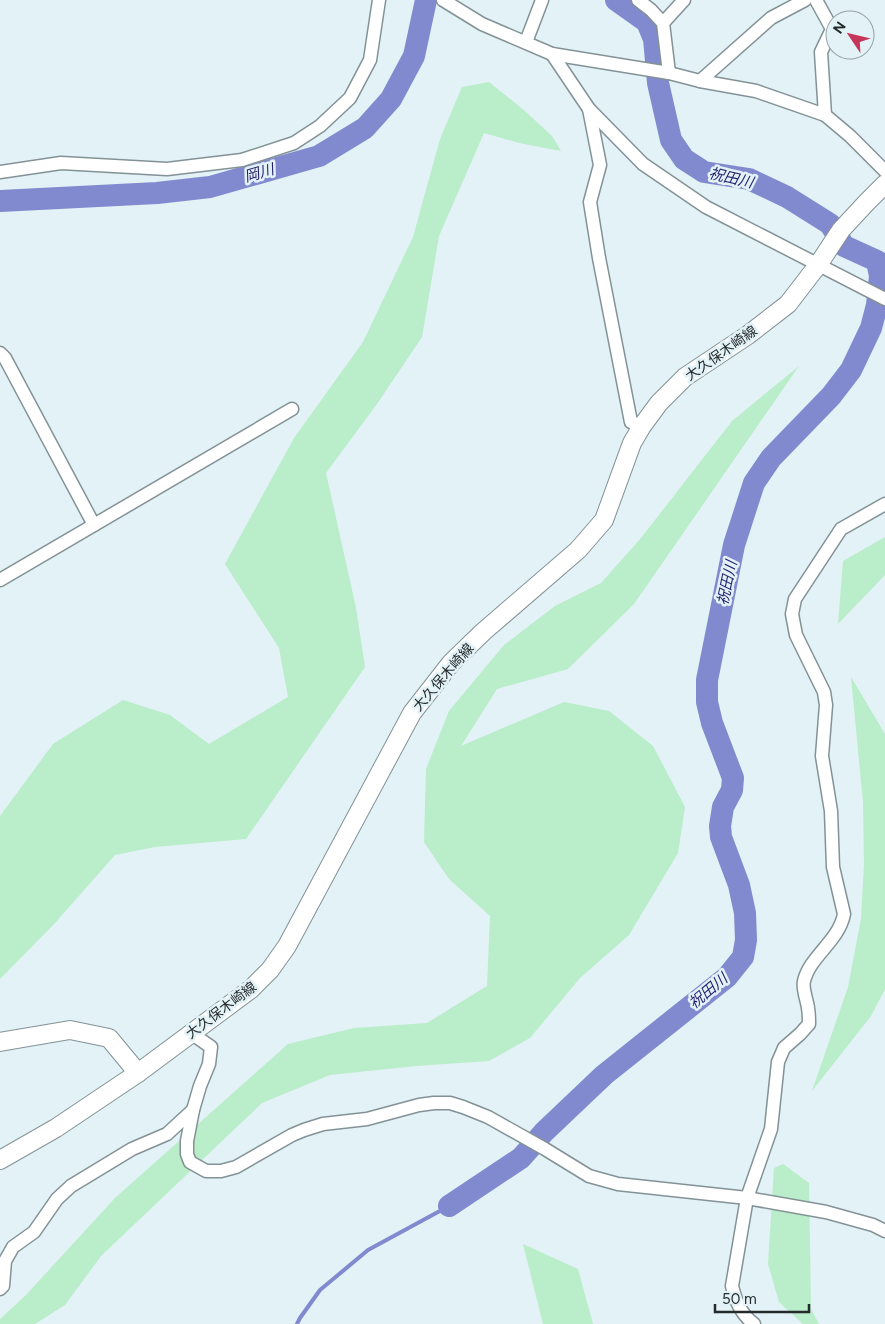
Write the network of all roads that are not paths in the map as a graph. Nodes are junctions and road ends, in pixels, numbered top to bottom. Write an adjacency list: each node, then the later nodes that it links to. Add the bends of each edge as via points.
1 (379, 0): 16 (street, via 370,60 350,98 320,126 294,143 242,160 167,169 61,163)
2 (443, 0): 9 (street, via 482,24)
3 (542, 0): 9 (street)
4 (638, 0): 8 (street)
5 (684, 0): 8 (street)
6 (805, 0): 12 (street, via 771,18)
7 (816, 0): 14 (street, via 832,29 821,52)
8 (663, 23): 11 (street)
9 (526, 42): 10 (street)
10 (552, 54): 11 (street); 13 (street)
11 (669, 73): 12 (street)
12 (700, 81): 14 (street, via 756,91)
13 (588, 109): 18 (street, via 643,164 690,197); 22 (street, via 600,165 590,202 596,240 631,422)
14 (825, 115): 15 (street)
15 (885, 171)
16 (0, 172)
17 (885, 184): 18 (main road, 大久保木崎線, via 837,236)
18 (818, 265): 19 (street); 22 (main road, 大久保木崎線, via 788,304 685,377 659,402)
19 (879, 296)
20 (0, 353): 24 (street)
21 (292, 409): 24 (street)
22 (642, 426): 26 (main road, 大久保木崎線, via 632,443 604,520 578,550 452,663 412,713 287,946 270,970 251,989)
23 (885, 504): 31 (street, via 841,529 795,599 792,614 796,635 824,692 822,756 831,811 833,867 844,914 832,940 809,968 803,982 809,1024 784,1048 778,1062 771,1129)
24 (94, 525): 25 (street)
25 (0, 580)
26 (191, 1033): 28 (main road, 大久保木崎線); 29 (street, via 211,1047)
27 (0, 1042): 28 (main road, via 70,1030 109,1038)
28 (138, 1073): 30 (main road, 大久保木崎線, via 56,1128)
29 (193, 1110): 31 (street, via 187,1154 190,1162 206,1171 236,1168 292,1135 323,1124 367,1119 419,1105 450,1103 488,1117 589,1176 618,1184); 33 (street, via 167,1134 132,1149 71,1186 57,1199 34,1232 13,1247 5,1261 4,1286)
30 (0, 1160)
31 (748, 1198): 32 (street, via 826,1212); 34 (street, via 732,1286 745,1317)
32 (885, 1231)
33 (0, 1289)
34 (754, 1324)

